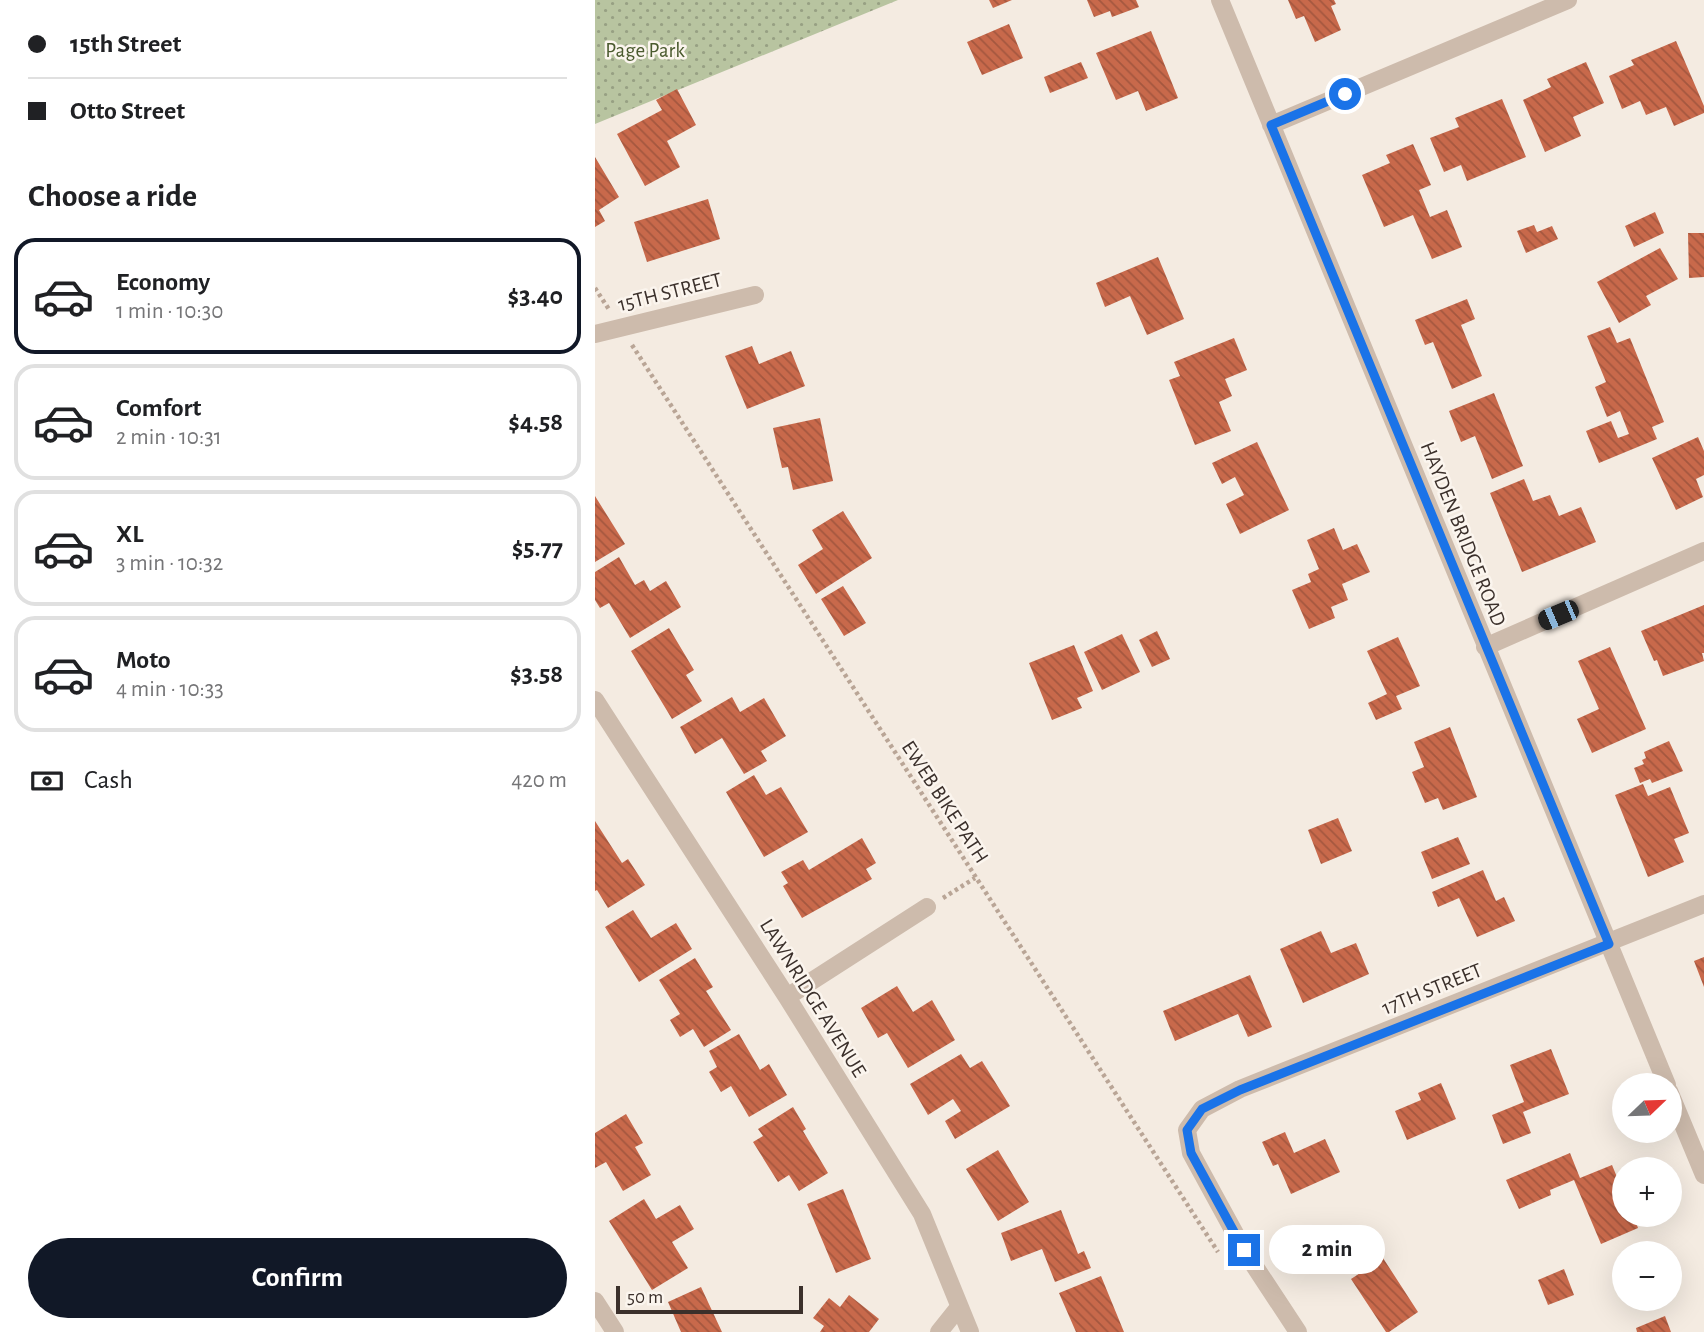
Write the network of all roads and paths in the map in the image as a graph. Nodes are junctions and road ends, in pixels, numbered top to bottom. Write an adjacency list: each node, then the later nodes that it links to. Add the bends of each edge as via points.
1 (1220, 0): 3 (street, HAYDEN BRIDGE ROAD)
2 (1568, 0): 3 (street)
3 (1271, 125): 9 (street, HAYDEN BRIDGE ROAD)
4 (595, 288): 6 (path, EWEB BIKE PATH)
5 (755, 295): 6 (street, 15TH STREET)
6 (620, 327): 7 (street, 15TH STREET); 11 (path, EWEB BIKE PATH)
7 (595, 334)
8 (1704, 551): 9 (street)
9 (1485, 647): 14 (street, HAYDEN BRIDGE ROAD)
10 (595, 700): 15 (street, LAWNRIDGE AVENUE)
11 (975, 878): 13 (path); 19 (path, EWEB BIKE PATH)
12 (1704, 904): 14 (street, 17TH STREET)
13 (927, 907): 15 (street)
14 (1609, 944): 16 (street, HAYDEN BRIDGE ROAD); 25 (street, 17TH STREET, via 1202,1109 1187,1130 1191,1153 1244,1250)
15 (787, 997): 21 (street, LAWNRIDGE AVENUE, via 922,1214)
16 (1662, 1073)
17 (1682, 1122): 18 (street)
18 (1704, 1175)
19 (1225, 1262)
20 (595, 1301): 22 (street)
21 (959, 1307): 23 (street); 24 (street, LAWNRIDGE AVENUE)
22 (615, 1332)
23 (939, 1332)
24 (970, 1332)
25 (1298, 1332)

